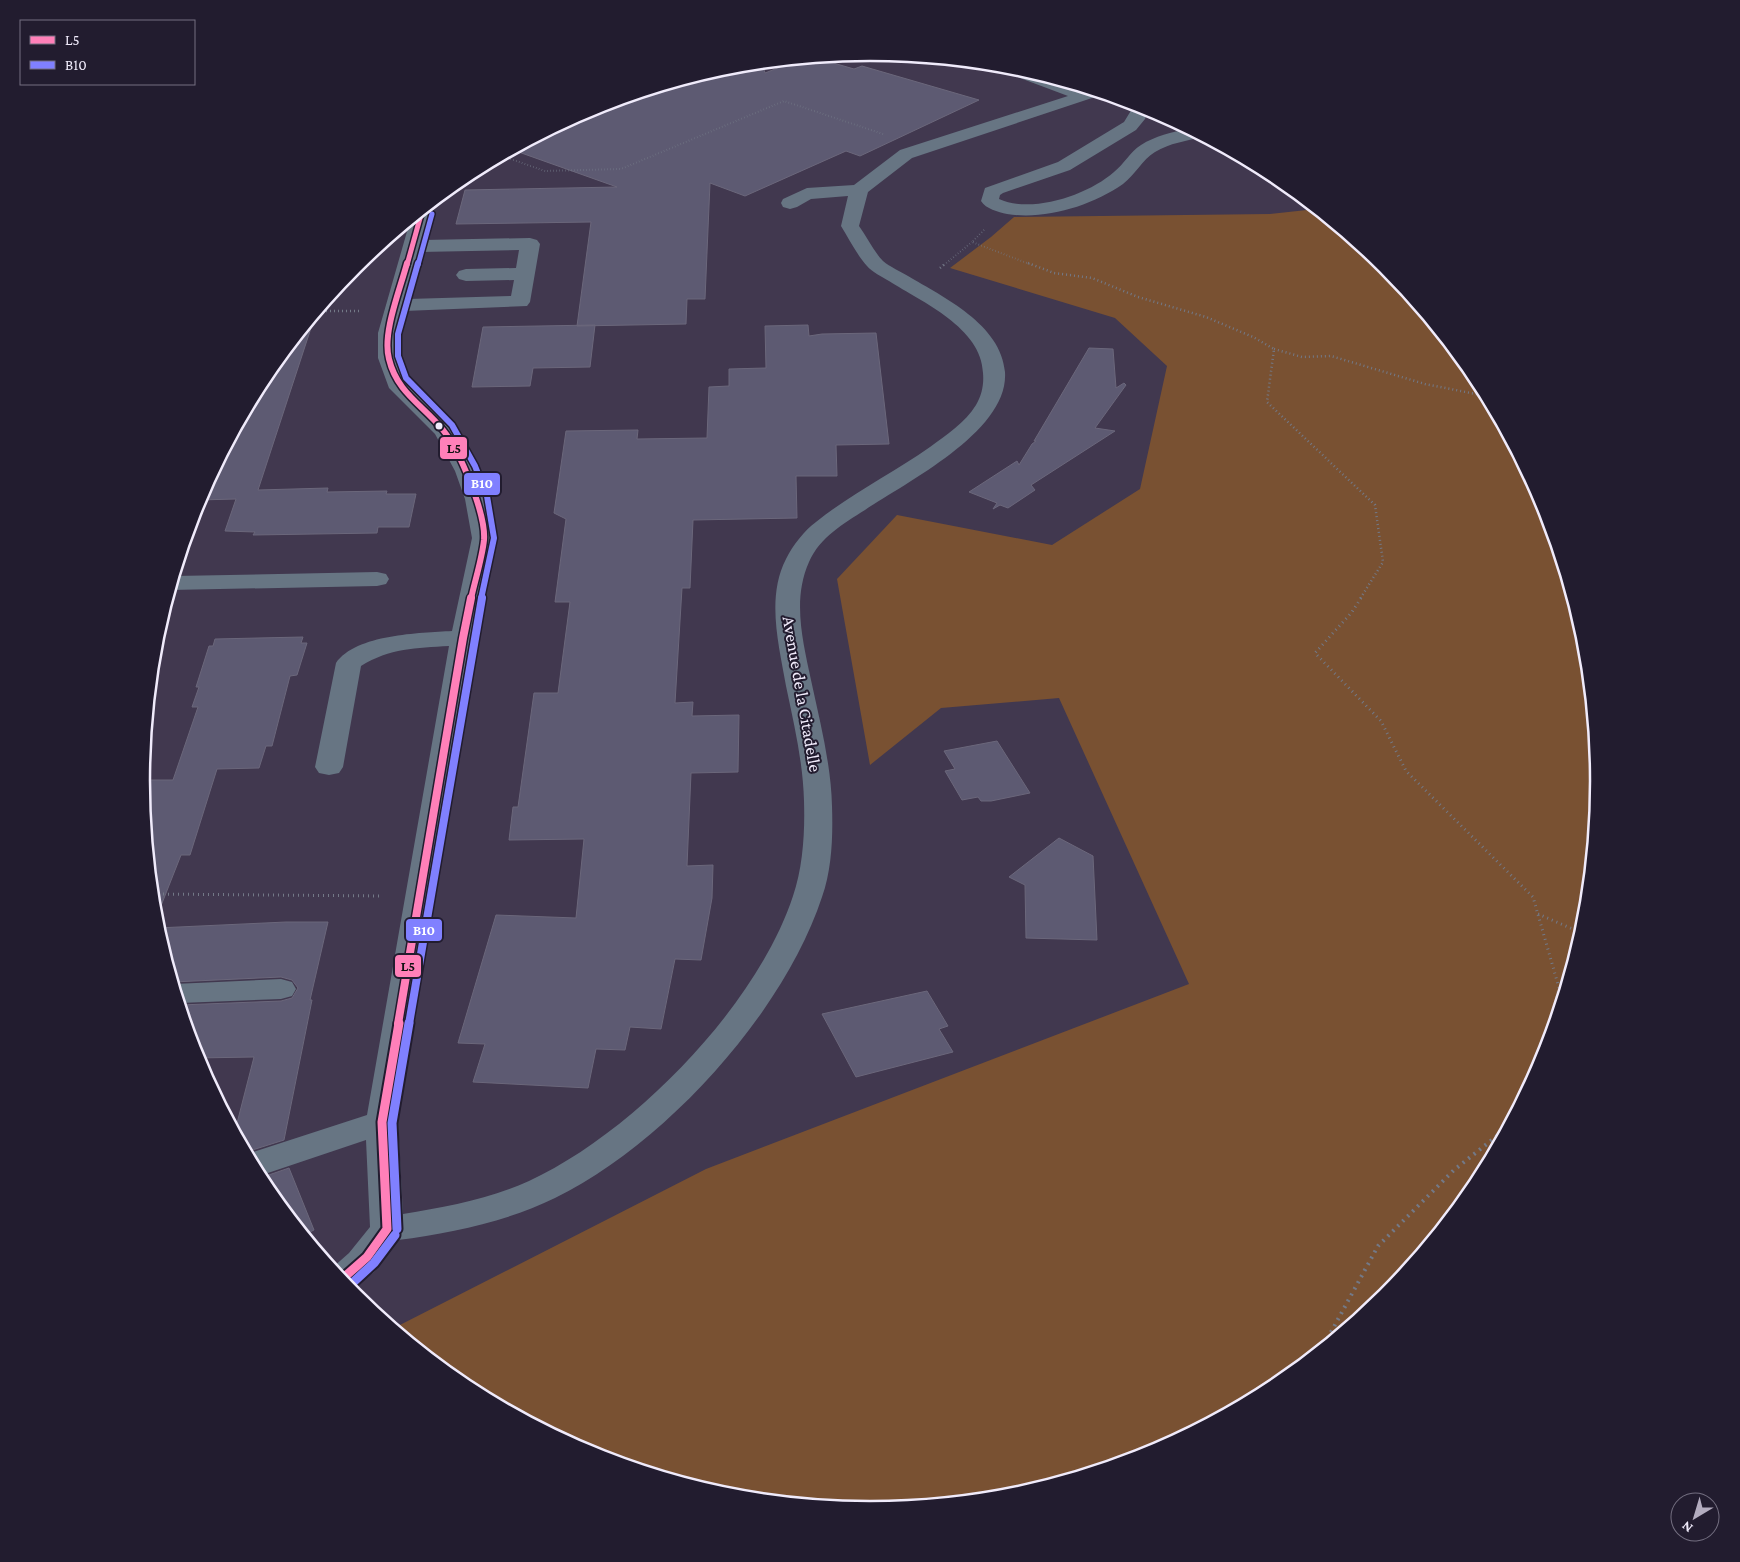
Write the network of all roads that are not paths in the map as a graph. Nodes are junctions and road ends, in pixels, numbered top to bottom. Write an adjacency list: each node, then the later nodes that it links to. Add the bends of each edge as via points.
1 (1088, 95): 4 (street, via 906,154)
2 (1139, 114): 3 (street, via 1130,126 1064,166 991,192 990,201 1006,208 1044,209 1090,194 1118,179 1146,150)
3 (1187, 135)
4 (859, 190): 5 (street, via 807,194); 19 (street, Avenue de la Citadelle, via 850,226 875,264 957,314 976,331 989,351 995,378 982,413 960,437 822,528 807,544 794,567 787,608 789,635 817,780 818,824 807,898 796,927 743,1016 680,1086 613,1145 575,1172 500,1207 464,1217)
5 (790, 203)
6 (419, 220): 7 (street)
7 (413, 246): 8 (street, via 530,244); 10 (street)
8 (524, 274): 9 (street); 10 (street, via 520,302)
9 (466, 275)
10 (396, 308): 13 (street, via 388,333 388,358 397,383 444,431 477,499 484,538)
11 (377, 579): 12 (street)
12 (179, 583)
13 (463, 638): 14 (street, via 408,641 368,651 349,663); 17 (street)
14 (329, 767)
15 (281, 989): 16 (street)
16 (182, 992)
17 (382, 1122): 18 (street); 19 (street)
18 (261, 1164)
19 (387, 1229): 20 (street, via 373,1250)
20 (348, 1276)

